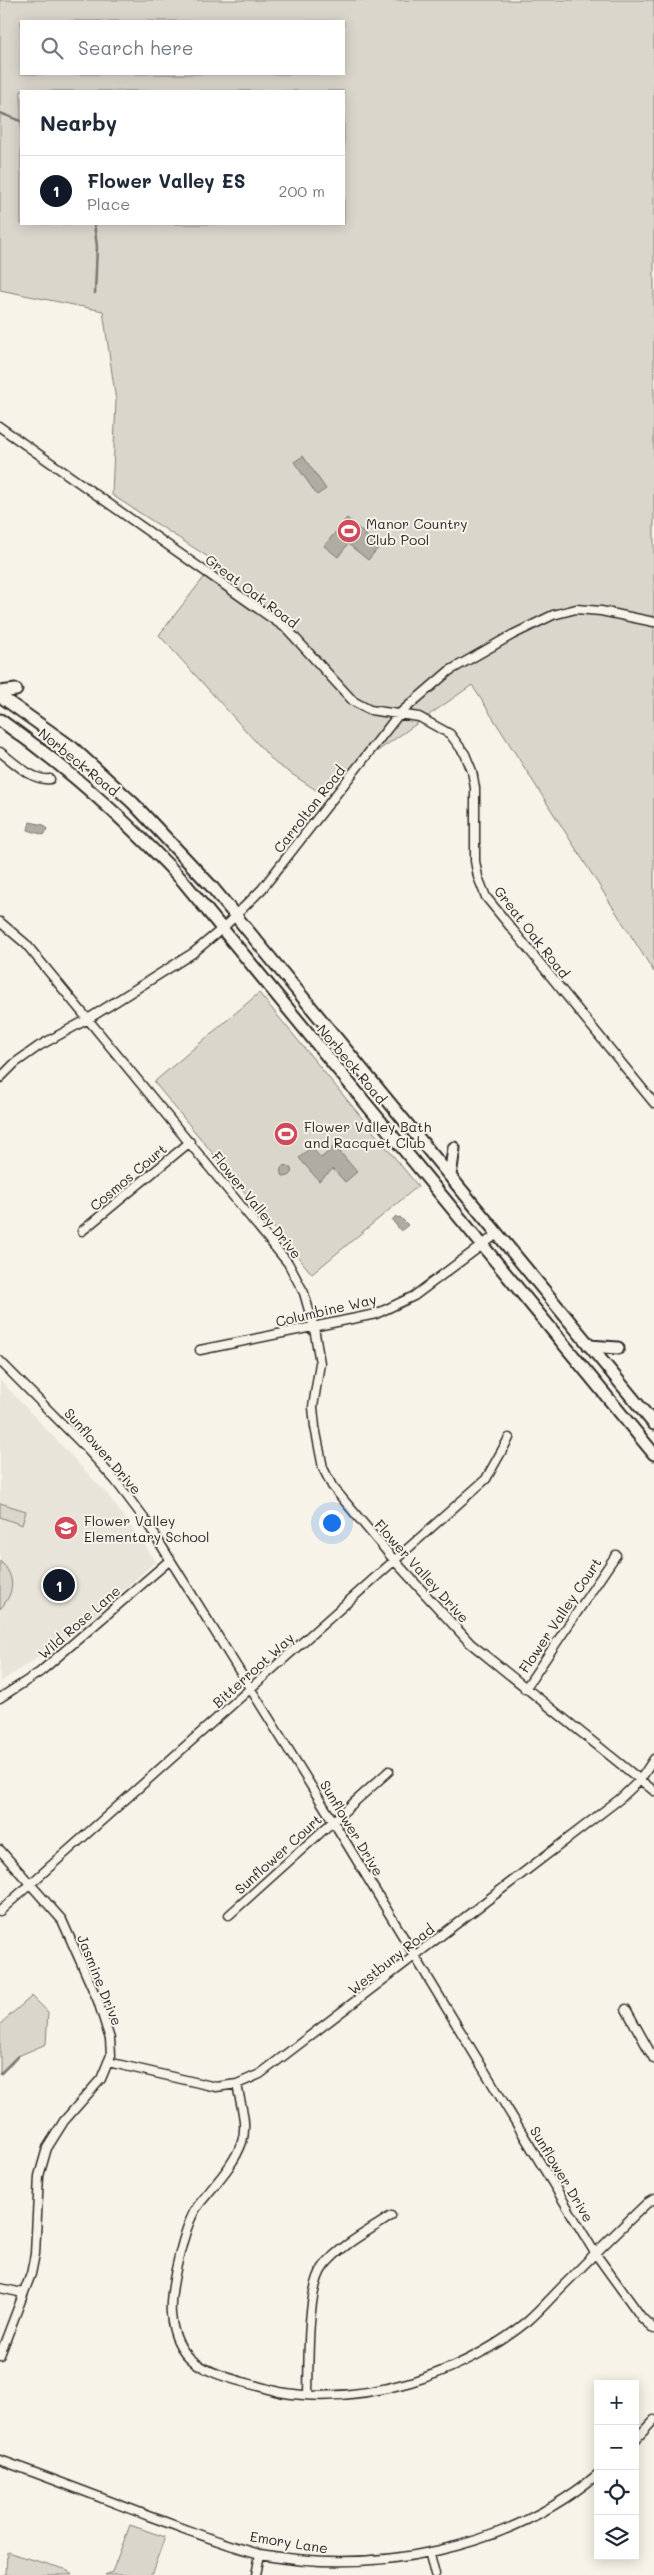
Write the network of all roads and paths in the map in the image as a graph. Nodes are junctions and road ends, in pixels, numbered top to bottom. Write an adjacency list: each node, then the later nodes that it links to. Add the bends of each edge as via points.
1 (0, 427): 5 (street, Great Oak Road, via 287,629 353,701 370,710)
2 (654, 622): 5 (street, Carrolton Road, via 584,609 553,615 449,671)
3 (16, 690): 4 (main road)
4 (0, 694): 9 (main road, Norbeck Road, via 72,748 133,803)
5 (399, 714): 9 (street, Carrolton Road, via 262,889); 14 (street, Great Oak Road, via 419,717 450,734 465,754 475,788 475,861 486,897)
6 (0, 720): 11 (main road, Norbeck Road, via 96,794 135,830)
7 (0, 752): 8 (street, via 42,780)
8 (50, 779)
9 (236, 915): 11 (street, Carrolton Road); 17 (main road, Norbeck Road)
10 (0, 922): 12 (street, Flower Valley Drive, via 26,944)
11 (223, 928): 12 (street, Carrolton Road, via 193,953); 20 (main road, Norbeck Road)
12 (88, 1019): 13 (street, Carrolton Road, via 39,1046); 15 (street, Flower Valley Drive)
13 (0, 1078)
14 (654, 1103)
15 (190, 1142): 18 (street, Cosmos Court); 21 (street, Flower Valley Drive, via 288,1263 304,1293)
16 (454, 1148): 17 (main road)
17 (450, 1176): 19 (main road, Norbeck Road)
18 (82, 1230)
19 (497, 1234): 20 (street, Columbine Way); 22 (main road, Norbeck Road)
20 (482, 1246): 21 (street, Columbine Way, via 414,1296 376,1314); 28 (main road, Norbeck Road)
21 (314, 1328): 24 (street, Columbine Way); 31 (street, Flower Valley Drive, via 320,1363 313,1407 314,1427 323,1468 346,1504)
22 (589, 1346): 23 (main road); 26 (main road, Norbeck Road)
23 (618, 1348)
24 (200, 1350)
25 (0, 1361): 30 (street, Sunflower Drive, via 115,1480)
26 (654, 1424)
27 (509, 1438): 31 (street, Bitterroot Way, via 486,1479)
28 (654, 1454)
29 (616, 1555): 33 (street, Flower Valley Court)
30 (170, 1560): 32 (street, Sunflower Drive); 34 (street, Wild Rose Lane, via 40,1672)
31 (394, 1560): 32 (street, Bitterroot Way); 33 (street, Flower Valley Drive, via 470,1643)
32 (251, 1689): 39 (street, Sunflower Drive); 41 (street, Bitterroot Way)
33 (525, 1689): 37 (street, Flower Valley Drive)
34 (0, 1698)
35 (654, 1759): 37 (street, Westbury Road)
36 (389, 1771): 39 (street, Sunflower Court)
37 (640, 1780): 38 (street, Flower Valley Drive); 44 (street, Westbury Road)
38 (654, 1791)
39 (333, 1821): 43 (street, Sunflower Court); 44 (street, Sunflower Drive)
40 (0, 1850): 41 (street, Jasmine Drive)
41 (30, 1884): 42 (street, Bitterroot Way); 47 (street, Jasmine Drive, via 62,1920 98,2001 110,2039)
42 (0, 1911)
43 (229, 1915)
44 (415, 1956): 48 (street, Westbury Road, via 260,2074); 51 (street, Sunflower Drive)
45 (626, 2009): 46 (street)
46 (654, 2058)
47 (108, 2062): 48 (street, Westbury Road, via 196,2084); 53 (street, Jasmine Drive, via 101,2079 64,2121 47,2148 39,2176 35,2254)
48 (237, 2084): 56 (street, via 245,2126 242,2142 195,2209 182,2241 171,2312 174,2335 181,2349 196,2365 216,2375 279,2392)
49 (654, 2199): 51 (street)
50 (391, 2216): 56 (street, via 338,2252 323,2267 317,2279 312,2306)
51 (595, 2253): 54 (street, Sunflower Drive, via 642,2318); 56 (street, via 529,2320 491,2347 461,2363 398,2386 355,2393)
52 (0, 2288): 53 (street)
53 (23, 2293): 55 (street, Jasmine Drive)
54 (654, 2329)
55 (0, 2355)
56 (308, 2394)
57 (654, 2420): 58 (street)
58 (639, 2436)
59 (0, 2460): 61 (street, Emory Lane, via 189,2531)
60 (594, 2477): 62 (street, Emory Lane, via 577,2491 503,2532)
61 (260, 2554): 62 (street, Emory Lane, via 316,2562 394,2561); 63 (street)
62 (430, 2555): 64 (street)
63 (256, 2575)
64 (434, 2575)

